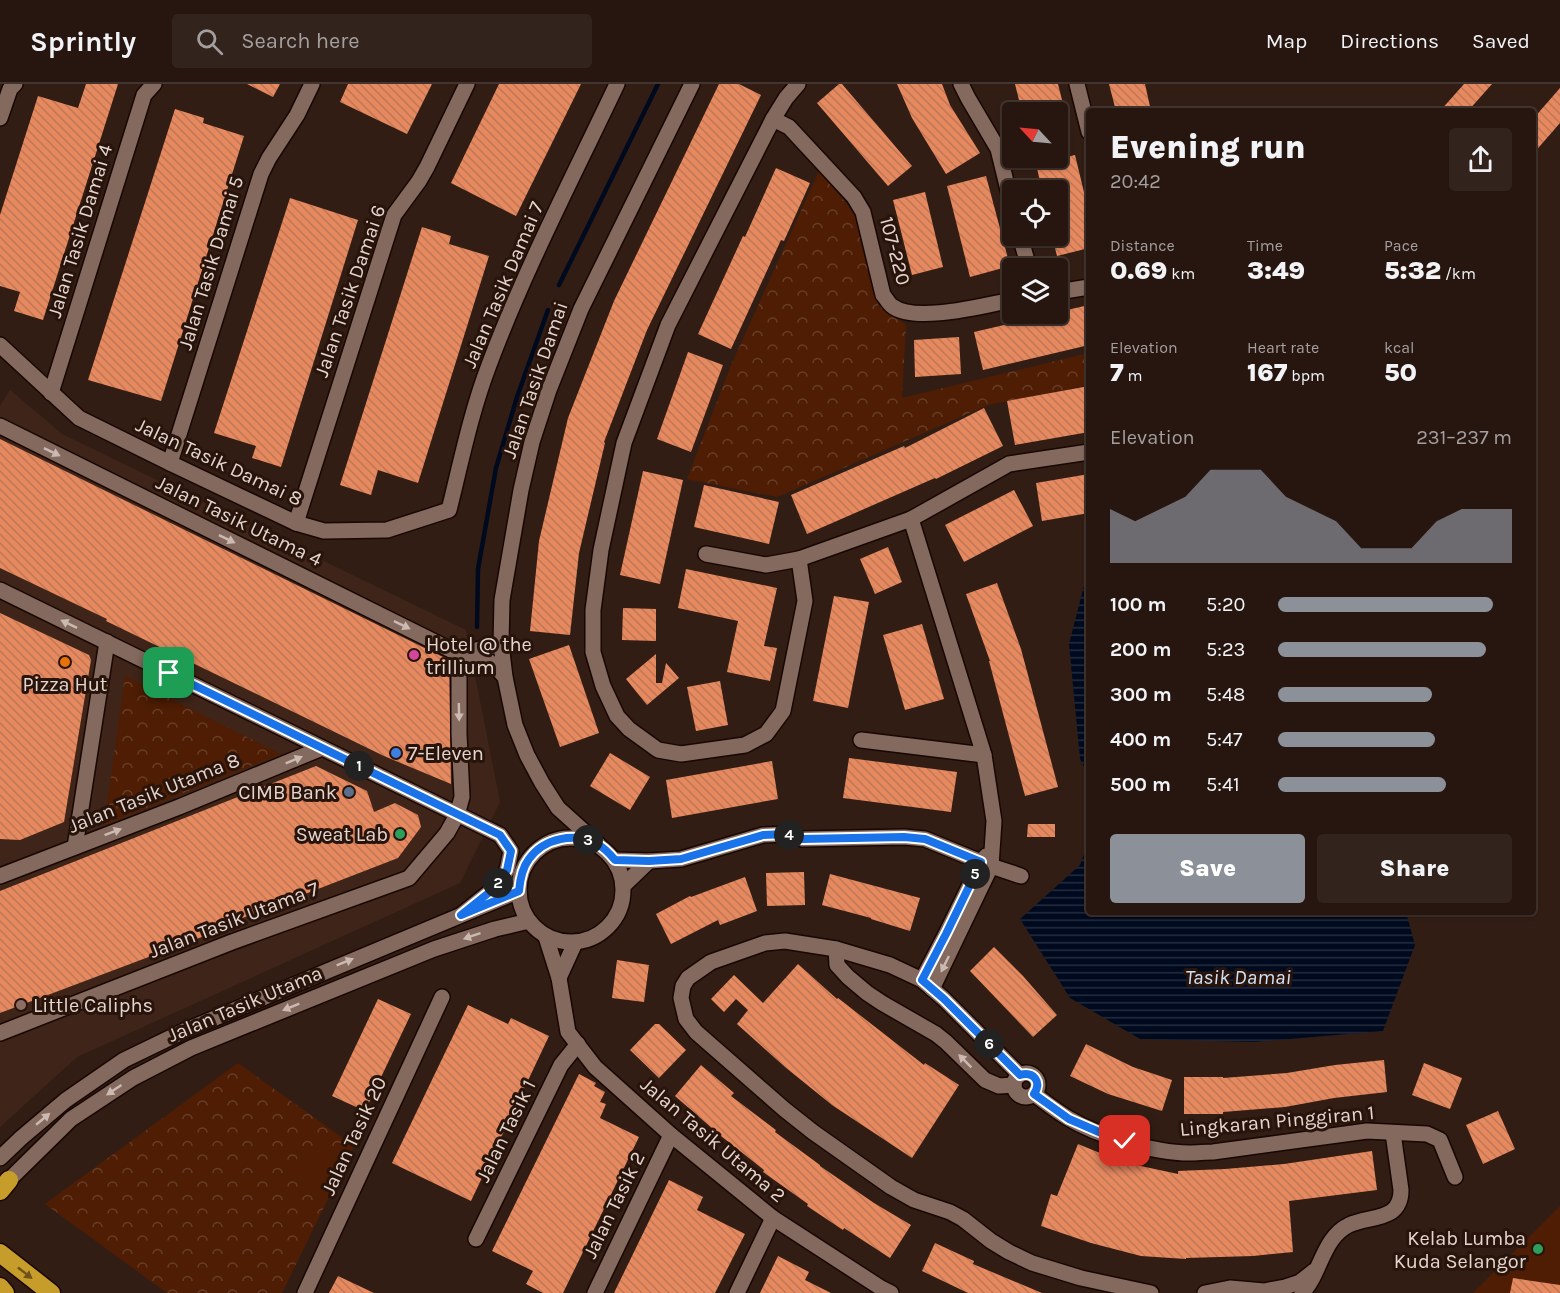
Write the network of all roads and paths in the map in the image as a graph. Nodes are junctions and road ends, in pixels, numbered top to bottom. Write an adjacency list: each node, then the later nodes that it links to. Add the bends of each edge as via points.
1 (15, 84): 10 (street)
2 (154, 84): 18 (street, Jalan Tasik Damai 4, via 144,94)
3 (312, 84): 21 (street, Jalan Tasik Damai 5, via 261,174)
4 (467, 84): 24 (street, Jalan Tasik Damai 6, via 423,174 394,215)
5 (617, 84): 22 (street, Jalan Tasik Damai 7, via 526,274 488,367)
6 (692, 84): 29 (street, Jalan Tasik Damai, via 581,309 531,442 502,600)
7 (798, 84): 11 (street)
8 (962, 84): 13 (street, via 998,149)
9 (1077, 84): 12 (street)
10 (0, 118)
11 (773, 118): 16 (street, 107-220, via 789,127 854,197 863,212 884,295 892,306 906,313 930,315); 26 (street, via 668,325 624,443 601,550 593,610 593,652 617,716 629,729 658,750 681,754 745,745 766,734 783,711 805,601)
12 (1086, 120)
13 (1006, 180)
14 (1086, 287): 15 (street)
15 (1068, 290)
16 (1002, 302)
17 (0, 345): 18 (street, Jalan Tasik Damai 8)
18 (51, 393): 21 (street, Jalan Tasik Damai 8, via 79,418)
19 (0, 426): 30 (street, Jalan Tasik Utama 4, one-way to 30)
20 (1086, 452): 23 (street, via 1009,464)
21 (170, 464): 24 (street, Jalan Tasik Damai 8)
22 (449, 510): 24 (street, Jalan Tasik Damai 8, via 387,530 324,531)
23 (911, 519): 26 (street); 35 (street)
24 (296, 523)
25 (706, 554): 26 (street, via 766,566)
26 (799, 559)
27 (1, 590): 28 (street, one-way to 27)
28 (107, 642): 34 (street); 40 (street)
29 (501, 644): 30 (street); 32 (street, Jalan Tasik Damai)
30 (459, 654): 31 (street)
31 (458, 669): 32 (street, via 480,658 489,661); 37 (street, one-way to 37, via 462,797)
32 (505, 677): 36 (street, Jalan Tasik Damai, via 514,725)
33 (861, 740): 35 (street)
34 (322, 748): 37 (street); 40 (street, Jalan Tasik Utama 8, one-way to 34)
35 (984, 755): 43 (street, via 994,821 992,850)
36 (558, 808): 38 (street); 39 (street, Jalan Tasik Damai)
37 (457, 815): 48 (street, via 500,835 511,851 507,870 496,887); 58 (street, Jalan Tasik Utama 7, via 409,878)
38 (556, 839): 39 (street, via 570,837); 47 (street, via 529,859 521,874)
39 (598, 844): 41 (street)
40 (75, 847): 44 (street, Jalan Tasik Utama 8)
41 (615, 860): 42 (street); 46 (street)
42 (649, 861): 43 (street, via 681,859 763,835 787,834 802,839 925,839); 46 (street)
43 (986, 864): 45 (street); 56 (street, via 946,934)
44 (0, 876)
45 (1021, 876)
46 (624, 885): 52 (street, via 623,899 612,924 595,937)
47 (519, 891): 48 (street, Jalan Tasik Utama); 49 (street, via 521,907)
48 (461, 915): 50 (street, Jalan Tasik Utama)
49 (529, 921): 51 (street); 53 (street, Jalan Tasik Utama, one-way to 53)
50 (427, 930): 53 (street); 63 (street, Jalan Tasik Utama, one-way to 50, via 66,1100 124,1060)
51 (546, 937): 52 (street); 55 (street, Jalan Tasik Utama 2)
52 (575, 943): 55 (street)
53 (434, 949): 65 (street, Jalan Tasik Utama, one-way to 65, via 191,1048 133,1077 71,1119)
54 (836, 949): 56 (street, via 890,965); 60 (street, one-way to 54, via 999,1086 985,1080 936,1034 882,1003 848,977 837,965); 77 (street, via 785,941 765,943 711,962 683,986 681,998 686,1019 784,1110 891,1187 963,1219 1008,1252 1032,1263)
55 (559, 978): 59 (street, Jalan Tasik Utama 2, via 568,1032)
56 (927, 985): 60 (street)
57 (442, 997): 74 (street, Jalan Tasik 20)
58 (0, 1033)
59 (578, 1044): 62 (street, Jalan Tasik Utama 2, via 595,1067); 67 (street, Jalan Tasik 1, via 561,1065)
60 (1017, 1080): 61 (street, Lingkaran Pinggiran 1, via 1028,1073 1035,1077 1038,1083 1034,1094 1069,1119 1125,1141 1168,1151 1213,1152 1367,1131)
61 (1393, 1133): 64 (street, Lingkaran Pinggiran 1, via 1427,1134 1440,1140); 69 (street, Lingkaran Pinggiran 1, via 1401,1190 1397,1206 1338,1234)
62 (671, 1135): 66 (street, Jalan Tasik Utama 2); 75 (street, Jalan Tasik 2)
63 (0, 1158)
64 (1455, 1177)
65 (4, 1186)
66 (773, 1218): 71 (street, Jalan Tasik Utama 2); 76 (street)
67 (476, 1239)
68 (0, 1253): 73 (highway, one-way to 73)
69 (1317, 1269): 78 (street, Lingkaran Pinggiran 1, via 1285,1287 1264,1291 1230,1288); 79 (street, Lingkaran Pinggiran 1)
70 (0, 1287): 72 (highway)
71 (884, 1292)
72 (5, 1293)
73 (51, 1293)
74 (305, 1293)
75 (595, 1293)
76 (737, 1293)
77 (1151, 1293)
78 (1205, 1293)
79 (1302, 1293)

